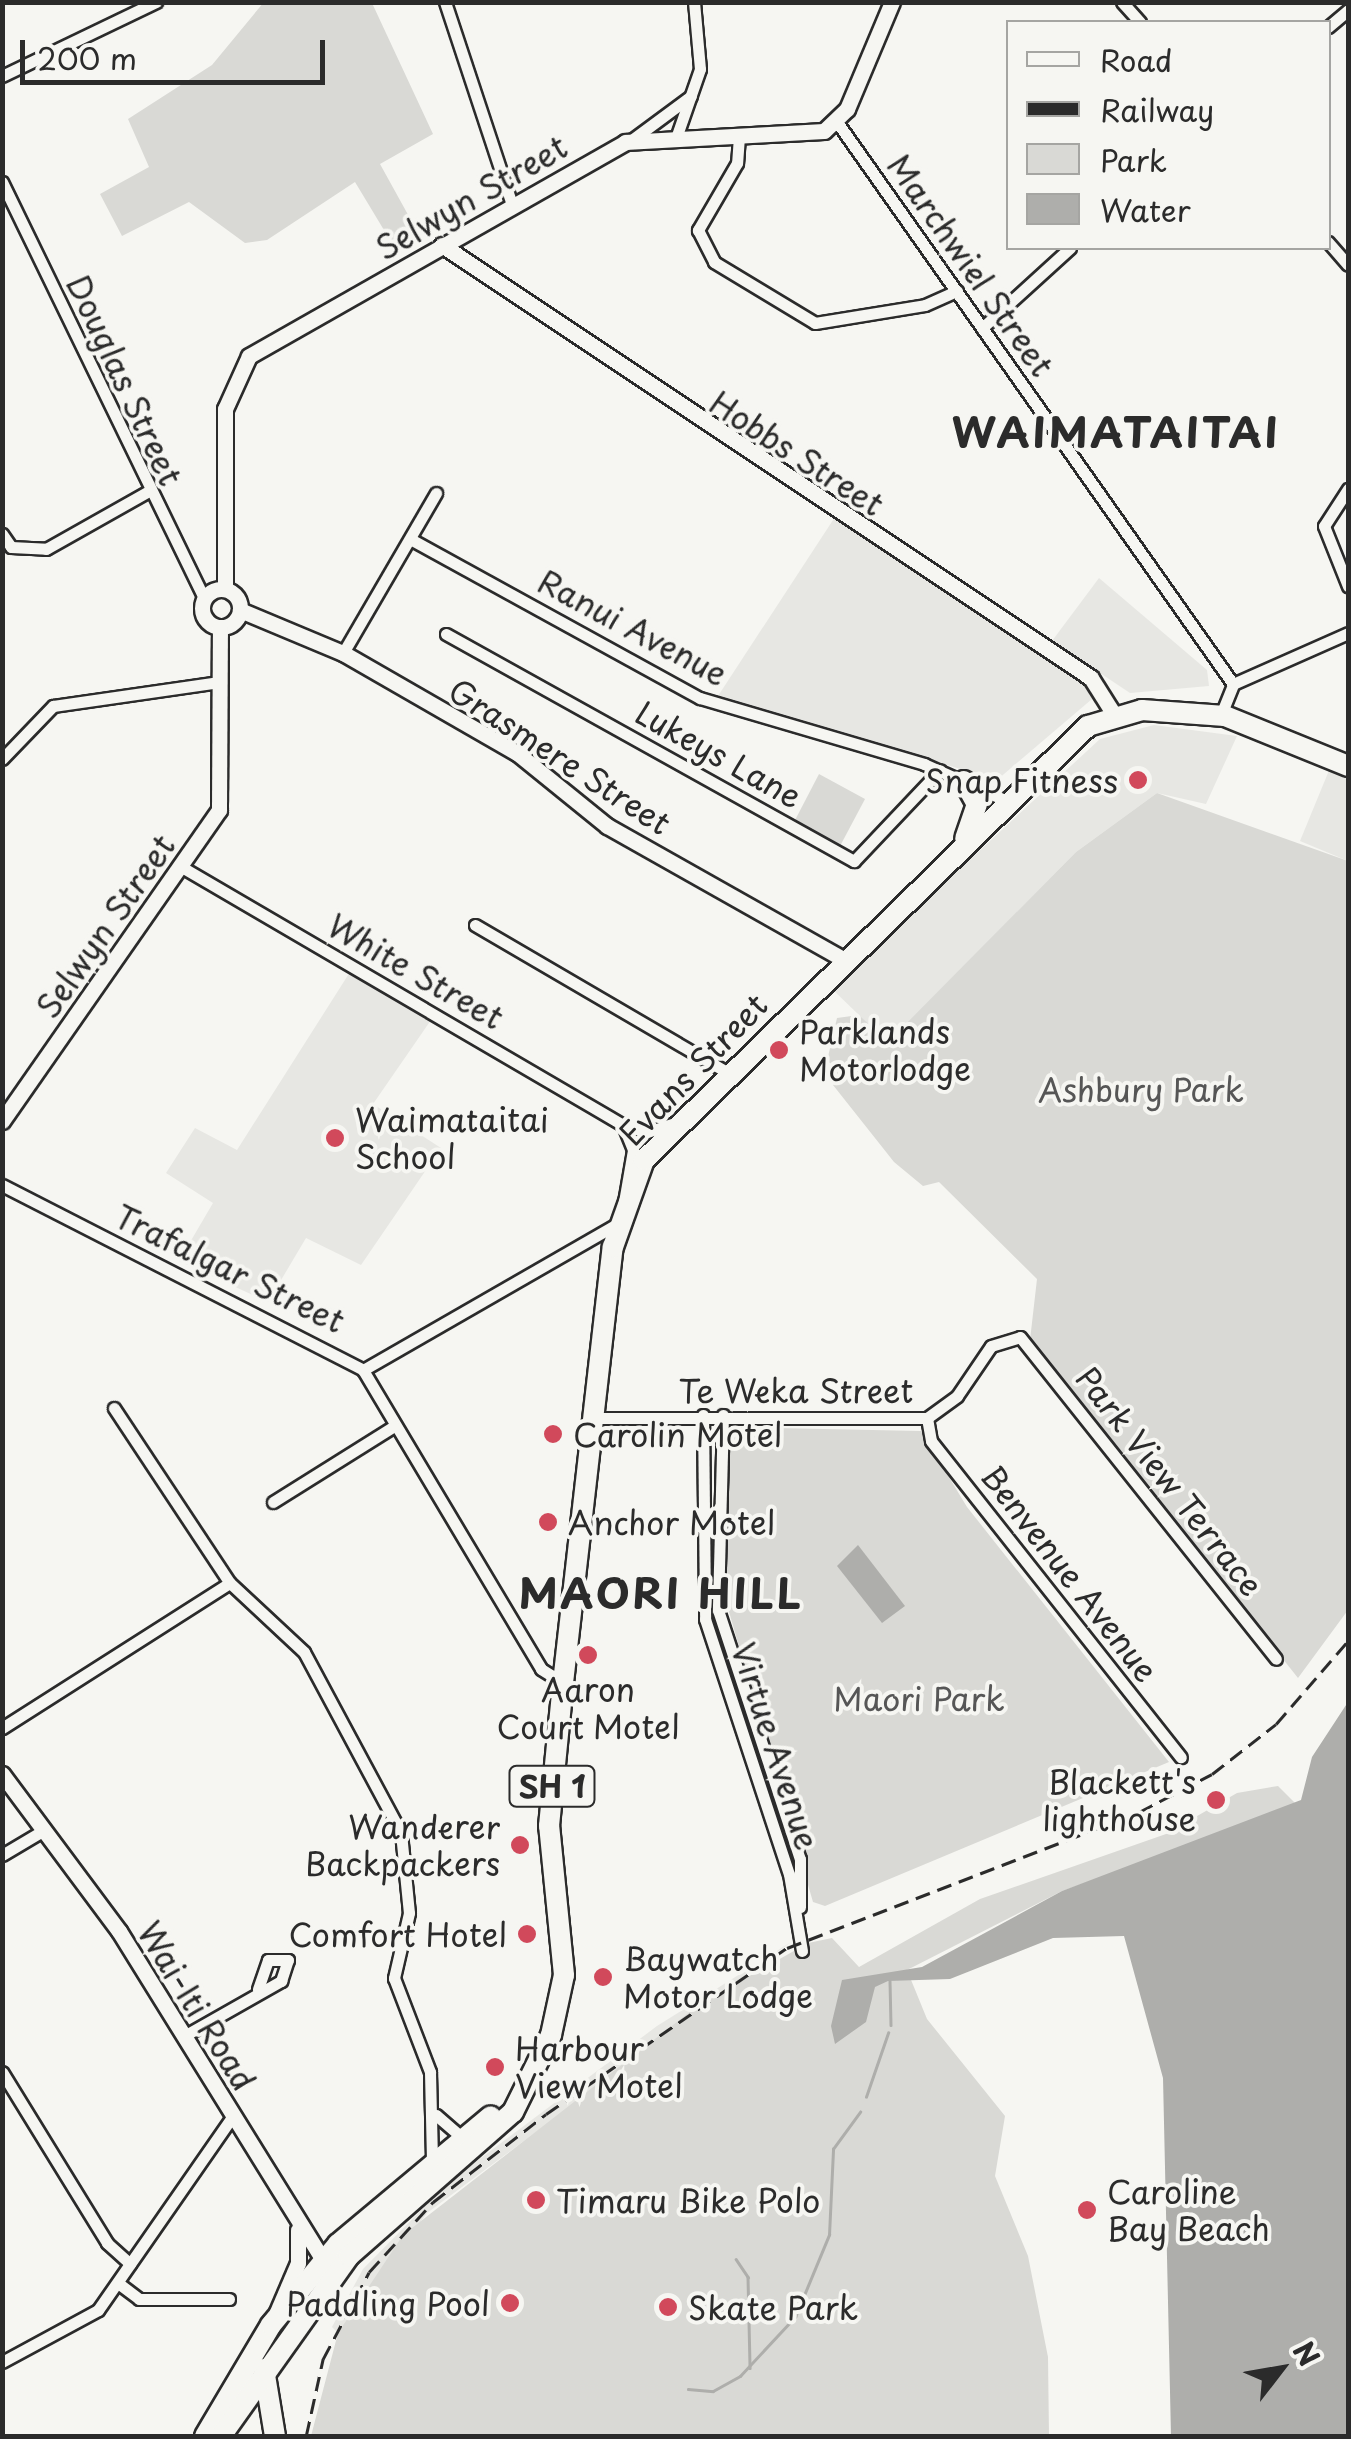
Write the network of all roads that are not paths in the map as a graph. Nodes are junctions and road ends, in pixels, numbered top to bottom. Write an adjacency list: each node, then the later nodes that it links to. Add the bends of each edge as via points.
1 (156, 2): 5 (street)
2 (445, 2): 12 (street)
3 (694, 2): 6 (street, via 700,69)
4 (892, 2): 7 (street)
5 (2, 76)
6 (691, 96): 9 (street); 10 (street)
7 (837, 122): 8 (street, Selwyn Street, via 817,133); 17 (street, Marchwiel Street)
8 (739, 136): 9 (street, Selwyn Street); 17 (street, via 737,163 698,230 714,262 815,323 925,306)
9 (676, 138): 10 (street, Selwyn Street)
10 (634, 139): 12 (street, Selwyn Street)
11 (2, 182): 20 (street, Douglas Street)
12 (512, 205): 13 (street, Selwyn Street)
13 (442, 245): 25 (street, Selwyn Street, via 249,356 234,378 225,409); 33 (street, Hobbs Street, via 1091,678)
14 (1331, 246): 16 (street)
15 (1068, 250): 18 (street)
16 (1348, 266)
17 (956, 291): 18 (street, Marchwiel Street)
18 (982, 328): 31 (street, Marchwiel Street)
19 (1348, 489): 24 (street, via 1324,526)
20 (147, 492): 22 (street, via 46,550 11,547); 26 (street, Douglas Street)
21 (436, 494): 23 (street)
22 (2, 534)
23 (414, 541): 30 (street); 37 (street, Ranui Avenue, via 700,698)
24 (1348, 586)
25 (225, 588): 26 (street); 27 (street)
26 (204, 598): 27 (street, via 204,617)
27 (230, 620): 30 (street, Grasmere Street); 32 (street, Selwyn Street)
28 (1348, 633): 31 (street)
29 (446, 634): 37 (street, Lukeys Lane, via 854,861)
30 (342, 654): 43 (street, Grasmere Street, via 517,753 607,826)
31 (1233, 684): 34 (street)
32 (221, 687): 35 (street, via 53,706); 41 (street, Selwyn Street, via 222,801)
33 (1113, 714): 34 (highway); 39 (highway, Evans Street / SH 1, via 1070,738)
34 (1220, 717): 36 (highway)
35 (2, 760)
36 (1348, 766)
37 (940, 770): 38 (street, Ranui Avenue)
38 (964, 780): 39 (street, Ranui Avenue); 40 (highway, via 977,804)
39 (1005, 800): 40 (highway, Evans Street / SH 1)
40 (962, 844): 43 (highway, Evans Street / SH 1)
41 (180, 866): 45 (street, Selwyn Street); 47 (street, White Street)
42 (474, 925): 44 (street)
43 (843, 959): 44 (highway, Evans Street / SH 1)
44 (727, 1072): 46 (highway, Evans Street / SH 1)
45 (2, 1121)
46 (677, 1122): 47 (street, via 647,1132); 49 (highway, Evans Street / SH 1)
47 (623, 1125): 49 (street, via 633,1150)
48 (2, 1185): 52 (street, Trafalgar Street)
49 (624, 1203): 50 (highway, Evans Street / SH 1)
50 (618, 1224): 52 (street); 56 (highway, Evans Street / SH 1)
51 (1020, 1338): 57 (street, Te Weka Street, via 991,1346 957,1396); 61 (street, Park View Terrace)
52 (363, 1370): 58 (street, Trafalgar Street)
53 (114, 1408): 60 (street)
54 (703, 1415): 55 (street, Te Weka Street); 56 (street, Te Weka Street); 68 (street, Virtue Avenue, via 705,1619)
55 (723, 1416): 57 (street, Te Weka Street); 68 (street, Virtue Avenue, via 718,1610 800,1859)
56 (594, 1418): 62 (highway, Evans Street / SH 1)
57 (927, 1418): 64 (street, Benvenue Avenue, via 931,1441)
58 (394, 1426): 59 (street); 62 (street, Trafalgar Street, via 541,1670)
59 (273, 1502)
60 (230, 1584): 63 (street); 74 (street, via 304,1652 402,1833 408,1913 394,1978)
61 (1276, 1659)
62 (562, 1683): 73 (highway, Evans Street / SH 1, via 550,1826 564,1975)
63 (2, 1728)
64 (1181, 1758)
65 (2, 1774): 66 (street, Wai-Iti Road)
66 (44, 1830): 67 (street); 71 (street, Wai-Iti Road)
67 (2, 1855)
68 (799, 1914): 69 (street, Virtue Avenue)
69 (802, 1950)
70 (258, 1990): 71 (street)
71 (184, 2036): 75 (street, Wai-Iti Road)
72 (2, 2072): 79 (street, via 107,2243)
73 (529, 2080): 76 (highway, SH 1); 80 (highway, SH 1, via 513,2112)
74 (436, 2115): 76 (street); 77 (street)
75 (233, 2116): 78 (street, Wai-Iti Road); 79 (street)
76 (462, 2138): 77 (highway, SH 1)
77 (432, 2160): 80 (highway, SH 1)
78 (296, 2220): 80 (street, Wai-Iti Road); 83 (street, via 298,2263)
79 (130, 2264): 81 (street)
80 (328, 2268): 83 (highway, SH 1); 85 (highway, SH 1)
81 (118, 2283): 82 (street, via 144,2300); 84 (street, via 90,2317 19,2346)
82 (229, 2299)
83 (272, 2325): 86 (highway, SH 1)
84 (2, 2362)
85 (264, 2367): 87 (highway, SH 1); 88 (highway)
86 (205, 2436)
87 (221, 2436)
88 (275, 2436)

